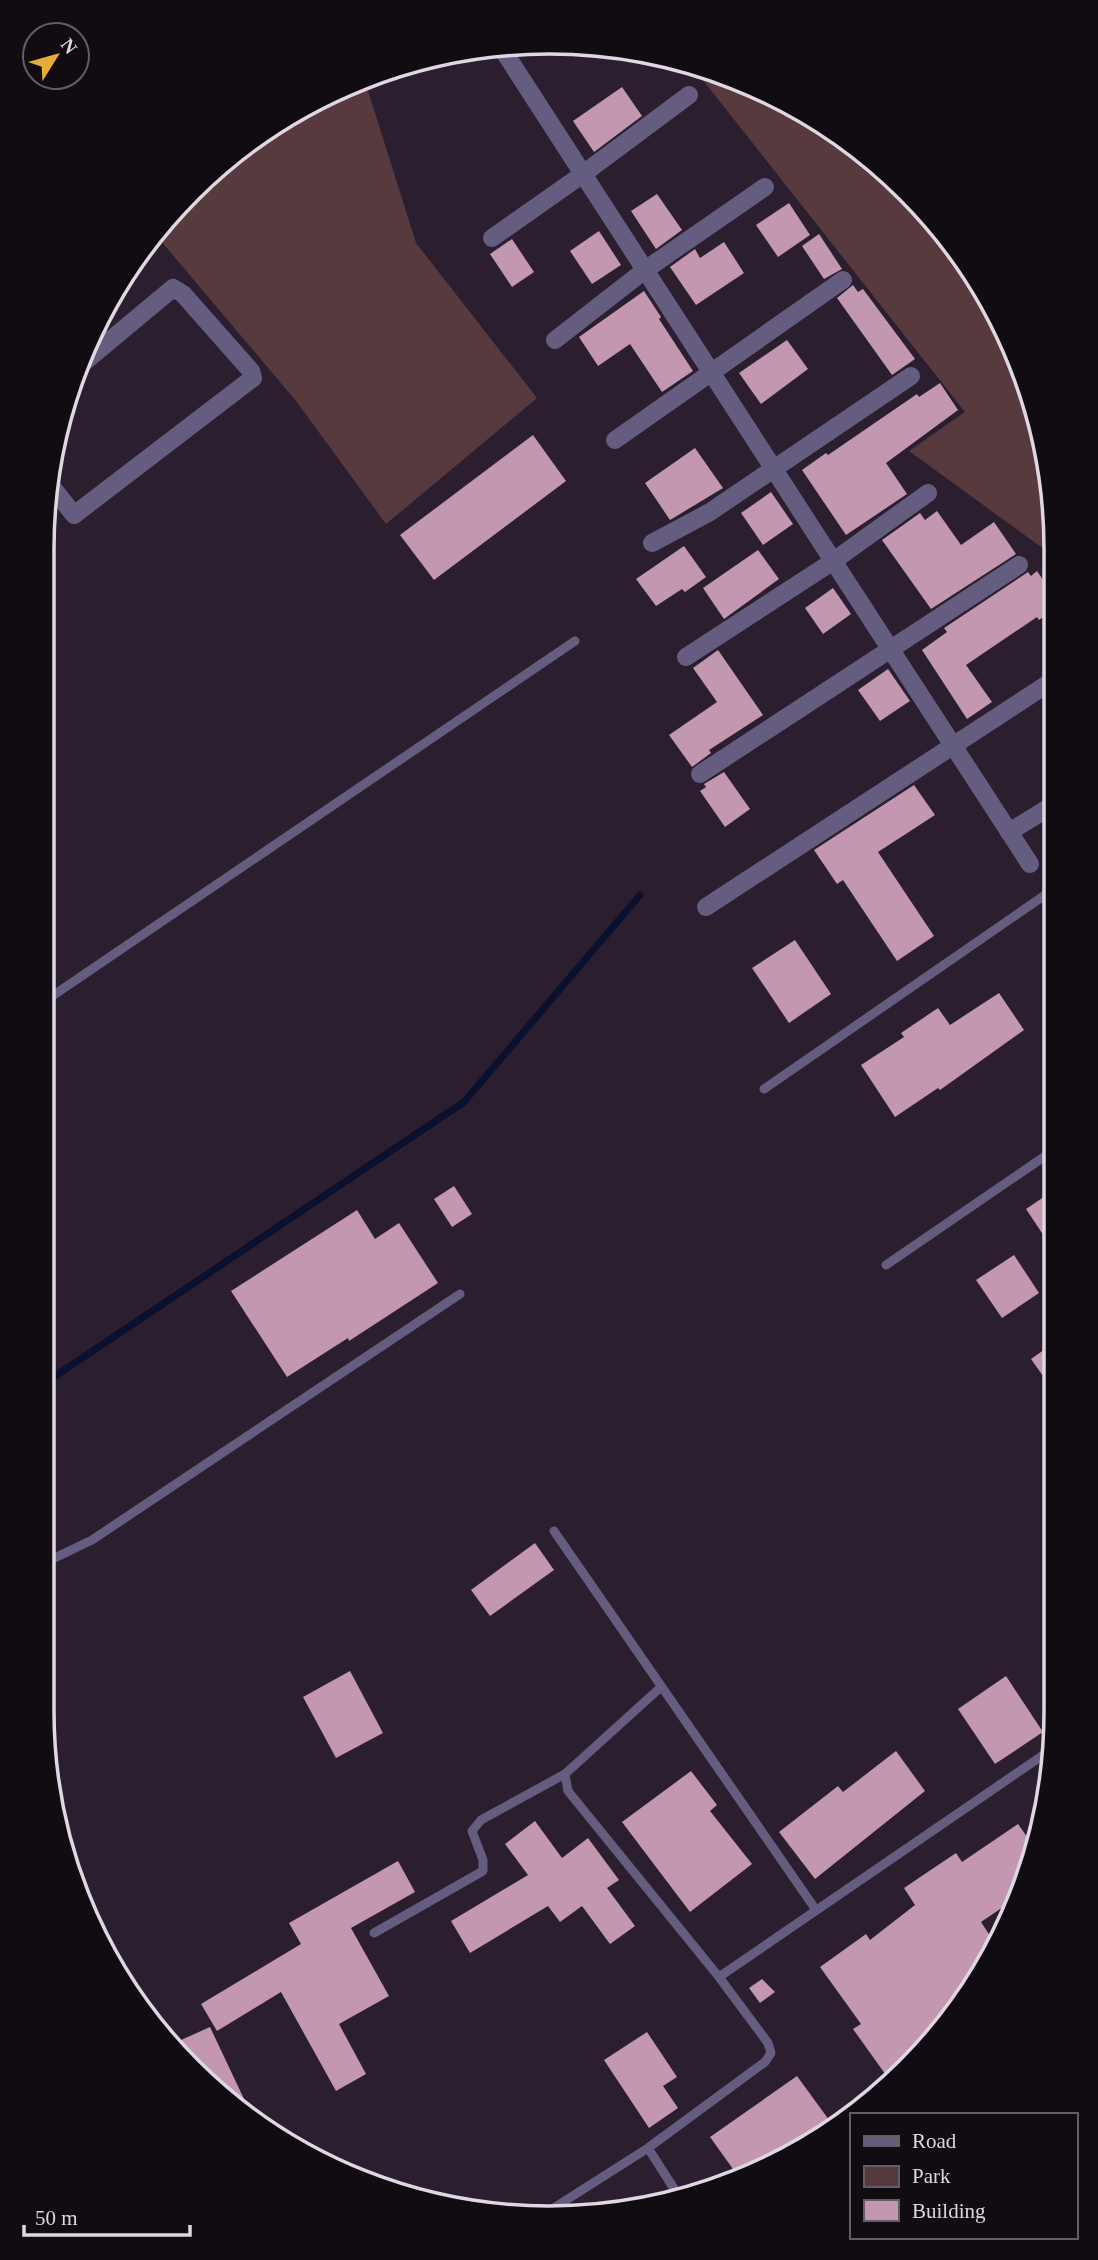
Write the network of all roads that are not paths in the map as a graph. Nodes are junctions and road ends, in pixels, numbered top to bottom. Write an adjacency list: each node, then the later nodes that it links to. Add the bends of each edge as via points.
1 (507, 56): 3 (street)
2 (689, 95): 3 (street)
3 (583, 174): 5 (street); 6 (street)
4 (765, 187): 6 (street)
5 (492, 238)
6 (645, 270): 8 (street); 10 (street)
7 (842, 280): 10 (street)
8 (555, 340)
9 (95, 353): 15 (street, via 173,288 253,378 74,514)
10 (710, 372): 12 (street); 13 (street)
11 (911, 376): 13 (street)
12 (615, 440)
13 (773, 470): 16 (street); 17 (street)
14 (928, 493): 17 (street)
15 (57, 494)
16 (652, 543)
17 (832, 562): 20 (street); 21 (street)
18 (1019, 565): 20 (street)
19 (575, 641): 30 (lane)
20 (891, 649): 23 (street); 24 (street)
21 (685, 657)
22 (1044, 686): 23 (street)
23 (951, 747): 26 (street); 29 (street)
24 (700, 774)
25 (1044, 811): 26 (street)
26 (1009, 832): 27 (street)
27 (1030, 864)
28 (1044, 896): 31 (lane)
29 (706, 907)
30 (54, 995)
31 (764, 1089)
32 (1044, 1157): 33 (lane)
33 (886, 1265)
34 (460, 1294): 36 (lane, via 92,1539)
35 (554, 1531): 37 (lane)
36 (54, 1558)
37 (662, 1687): 39 (lane); 40 (lane)
38 (1042, 1756): 40 (lane)
39 (565, 1774): 41 (lane, via 481,1820 472,1831 483,1860 482,1871); 42 (lane, via 568,1791)
40 (816, 1910): 42 (lane)
41 (374, 1933)
42 (719, 1977): 43 (lane, via 771,2053)
43 (648, 2148): 44 (lane); 45 (lane)
44 (675, 2190)
45 (557, 2206)

